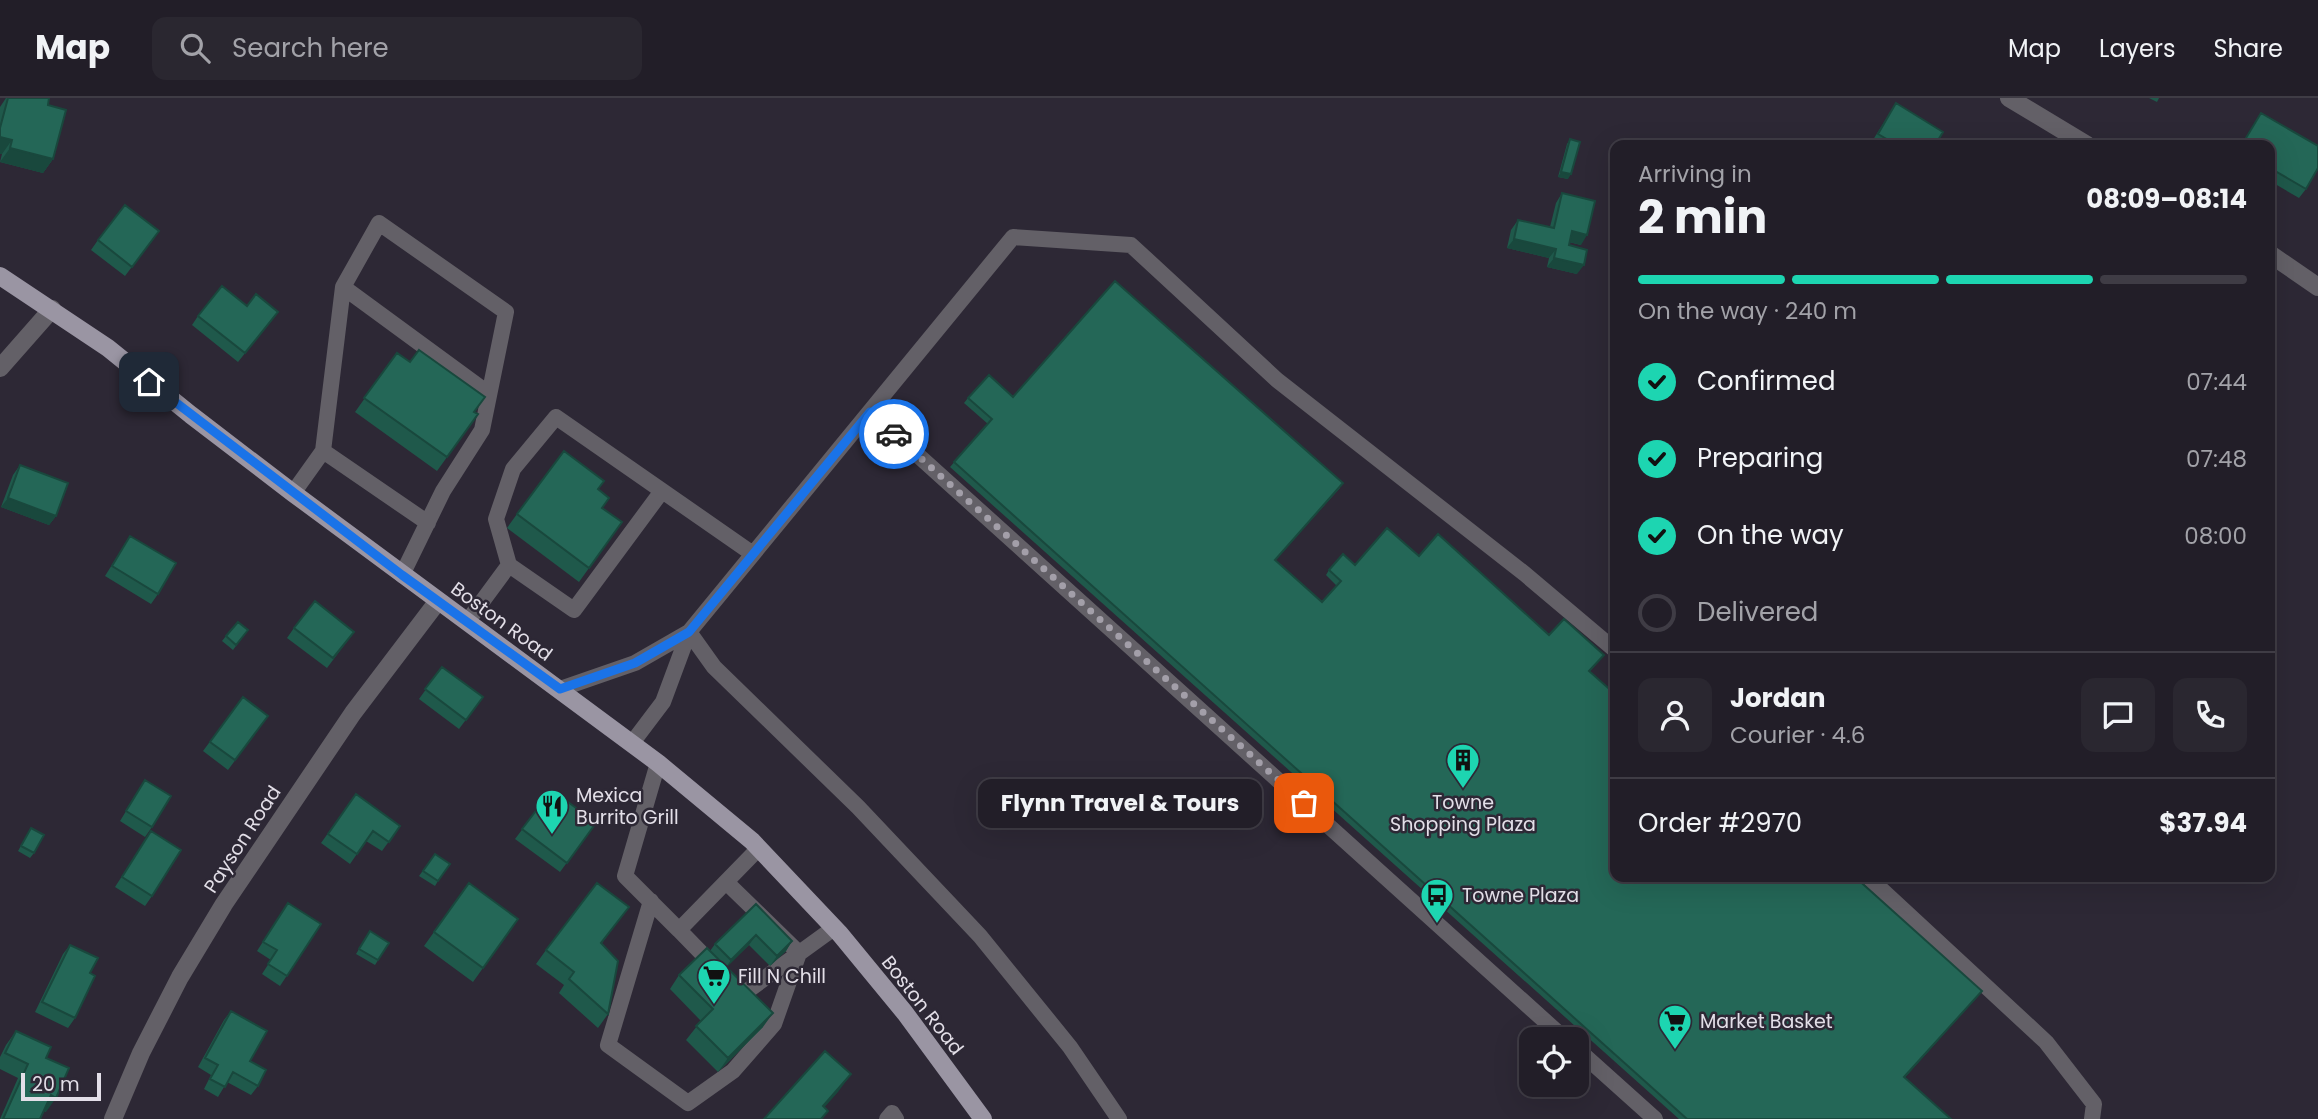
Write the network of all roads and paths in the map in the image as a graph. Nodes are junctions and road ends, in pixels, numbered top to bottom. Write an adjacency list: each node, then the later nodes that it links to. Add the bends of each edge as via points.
1 (2008, 98): 2 (street)
2 (2079, 140)
3 (2275, 257): 6 (street)
4 (0, 276): 7 (main road, Boston Road)
5 (343, 287): 9 (lane); 9 (lane, via 379,223 506,312); 11 (lane)
6 (2318, 287)
7 (52, 309): 8 (street); 13 (main road, Boston Road)
8 (0, 368)
9 (489, 394): 14 (lane, via 482,430)
10 (870, 412): 15 (lane); 21 (lane, via 1013,237 1131,245 1277,380); 32 (lane)
11 (323, 451): 13 (lane); 14 (lane)
12 (662, 491): 15 (lane); 16 (lane, via 574,610); 16 (lane, via 556,417 513,469 496,519)
13 (293, 493): 17 (main road, Boston Road)
14 (428, 523): 17 (lane)
15 (753, 554): 20 (lane)
16 (509, 565): 19 (lane)
17 (402, 575): 18 (main road, Boston Road)
18 (438, 601): 19 (main road, Boston Road); 34 (street, Payson Road, via 353,713 224,904 146,1042)
19 (467, 622): 22 (main road, Boston Road)
20 (689, 632): 22 (lane, via 635,663); 23 (lane, via 663,702); 38 (lane, via 714,667 858,807 980,936 1070,1047)
21 (1610, 646)
22 (560, 689): 23 (main road, Boston Road)
23 (632, 743): 24 (main road, Boston Road)
24 (658, 763): 25 (main road, Boston Road); 28 (lane, via 625,876)
25 (759, 848): 27 (lane); 29 (main road, Boston Road)
26 (1873, 882): 40 (lane, via 2046,1042 2094,1104)
27 (726, 883): 30 (lane); 31 (lane)
28 (650, 901): 30 (lane); 31 (lane, via 607,1045 688,1103 733,1070 774,1024)
29 (834, 928): 31 (lane); 37 (main road, Boston Road, via 905,1013)
30 (679, 930): 31 (lane, via 743,994)
31 (799, 953)
32 (1552, 1027)
33 (1589, 1060): 39 (lane)
34 (113, 1119)
35 (887, 1119): 36 (lane, via 892,1113)
36 (896, 1119)
37 (983, 1119)
38 (1119, 1119)
39 (1655, 1119)
40 (2091, 1119)

